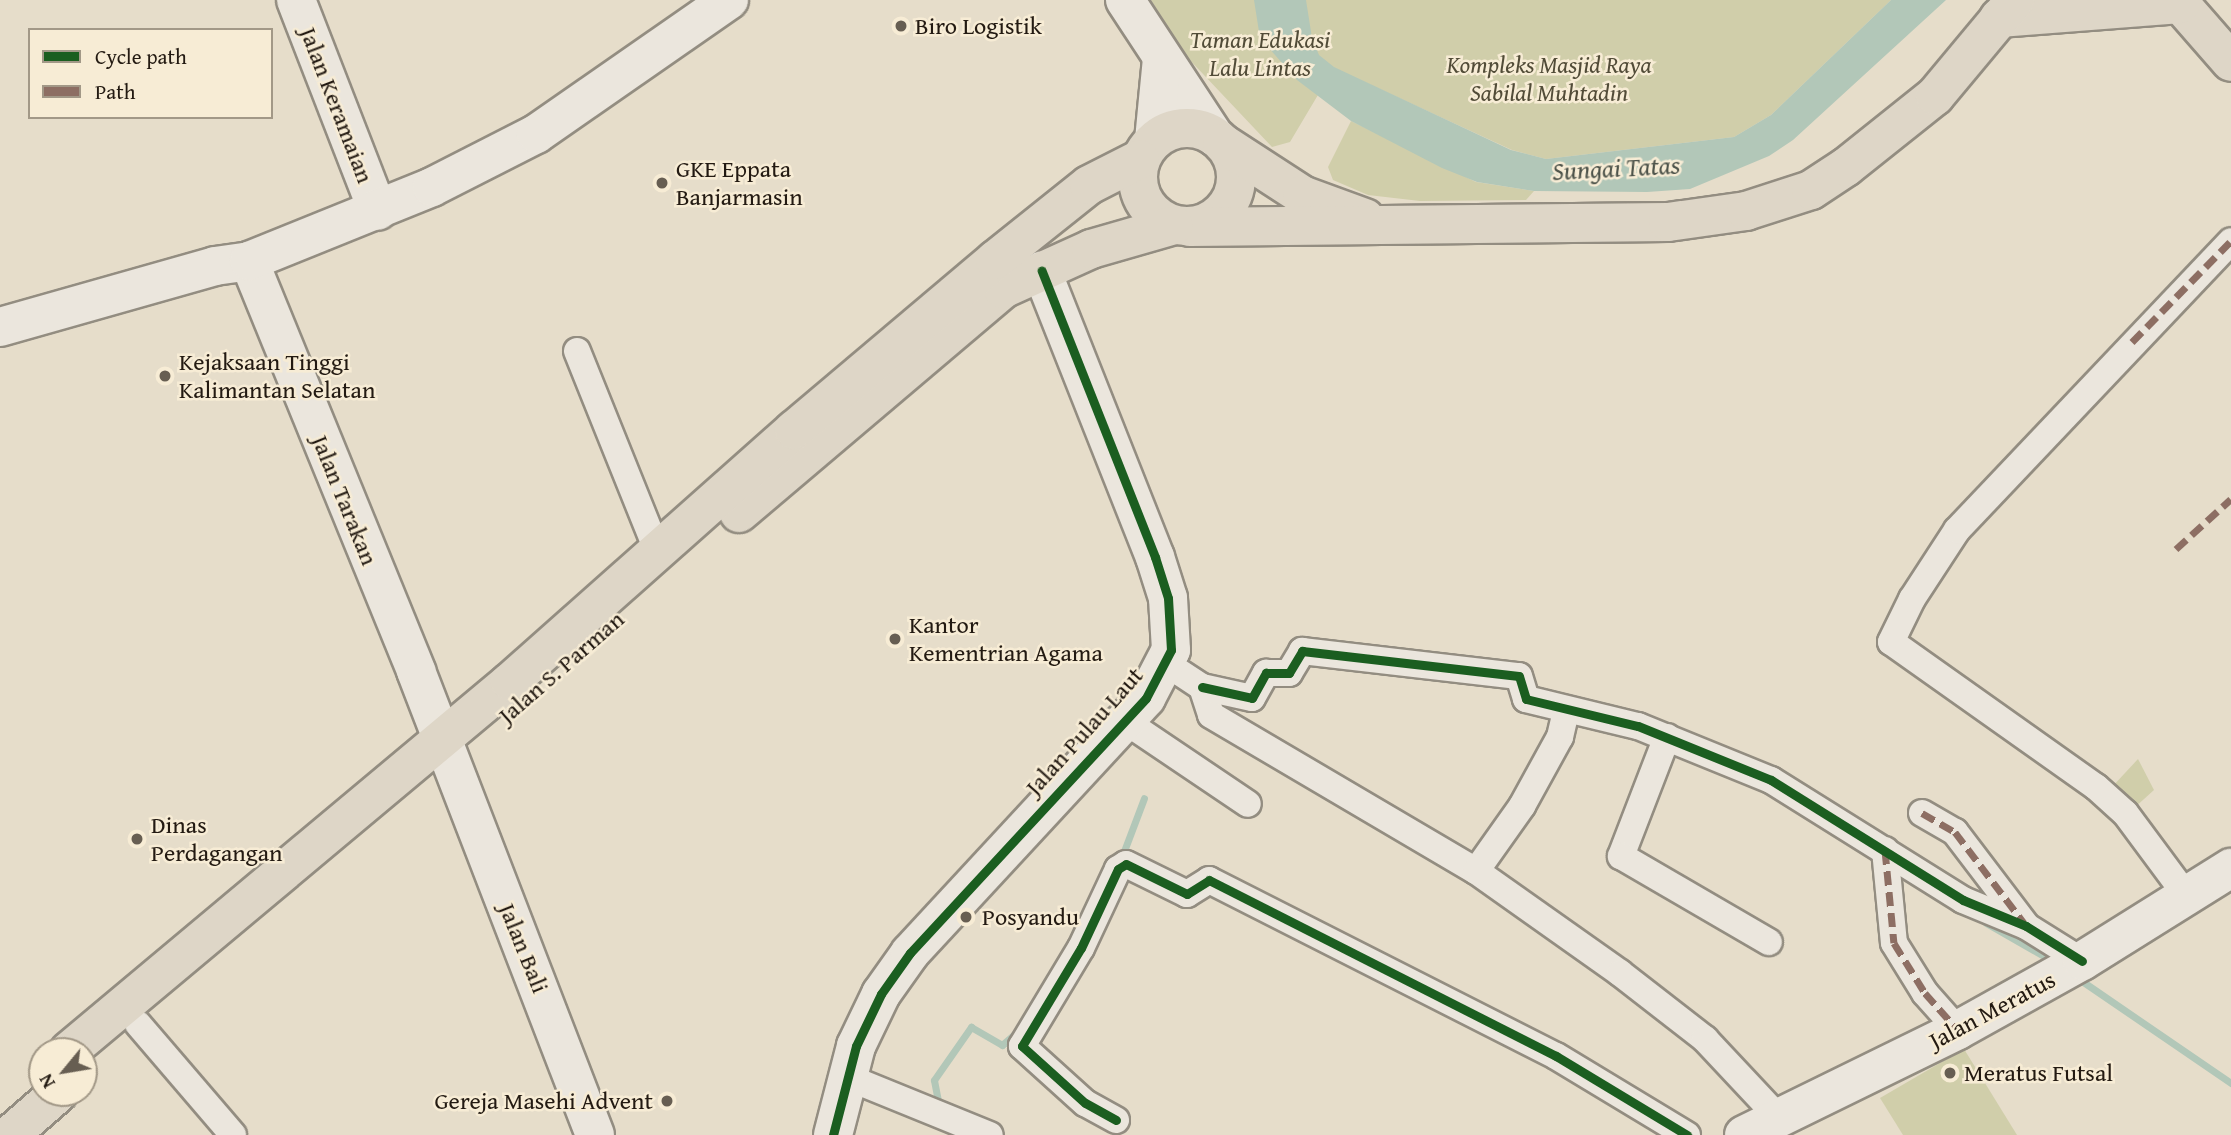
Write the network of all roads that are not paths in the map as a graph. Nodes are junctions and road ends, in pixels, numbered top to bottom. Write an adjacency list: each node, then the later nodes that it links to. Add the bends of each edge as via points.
1 (296, 0): 10 (street, Jalan Keramaian)
2 (729, 0): 10 (street, via 536,134)
3 (1125, 0): 6 (street)
4 (2178, 2): 5 (highway); 7 (highway)
5 (2007, 9): 12 (highway, via 1935,96 1811,190 1719,217 1668,222)
6 (1162, 58): 8 (street); 9 (street)
7 (2231, 62)
8 (1219, 140): 9 (highway, via 1195,128 1178,128); 11 (highway, via 1236,171 1235,187 1219,215); 12 (highway, via 1302,195)
9 (1147, 149): 11 (highway, via 1139,193 1148,208); 18 (highway, Jalan S. Parman, via 1089,185 995,260)
10 (378, 211): 14 (street)
11 (1182, 226): 12 (highway); 15 (highway, Jalan S. Parman, via 1091,249)
12 (1393, 227)
13 (2231, 241): 30 (street, via 1957,530 1912,599 1891,642 2096,787 2125,813)
14 (249, 261): 16 (street, via 215,266); 24 (street, Jalan Tarakan)
15 (1042, 271): 19 (street, Jalan Pulau Laut, via 1156,557 1171,619); 24 (highway, Jalan S. Parman, via 982,304)
16 (0, 327)
17 (577, 351): 18 (street, via 655,545)
18 (638, 566): 24 (highway, Jalan S. Parman)
19 (1167, 664): 20 (street); 22 (street, Jalan Pulau Laut)
20 (1202, 687): 21 (street, via 1252,698 1266,673 1289,673 1302,651 1520,676 1526,699); 29 (street, via 1211,715)
21 (1566, 710): 23 (street); 29 (street, via 1560,737 1522,806)
22 (1125, 721): 25 (street); 38 (street, Jalan Pulau Laut, via 910,953 881,994)
23 (1667, 737): 27 (street, via 1771,780); 32 (street, via 1621,856)
24 (447, 751): 34 (highway, Jalan S. Parman); 36 (highway, Jalan S. Parman); 46 (street, Jalan Bali)
25 (1248, 804)
26 (1922, 813): 31 (street, via 1955,832)
27 (1885, 859): 31 (street); 35 (street, via 1897,949 1925,993)
28 (2231, 868): 30 (street, Jalan Meratus)
29 (1476, 871): 42 (street, via 1704,1039)
30 (2186, 895): 33 (street, Jalan Meratus)
31 (2026, 926): 33 (street)
32 (1769, 942)
33 (2067, 969): 35 (street, Jalan Meratus)
34 (138, 1024): 37 (highway, Jalan S. Parman); 45 (street)
35 (1958, 1030): 42 (street, Jalan Meratus)
36 (87, 1037)
37 (98, 1059)
38 (847, 1077): 47 (street, Jalan Pulau Laut); 48 (street)
39 (28, 1086): 41 (highway)
40 (42, 1107): 44 (highway)
41 (0, 1111)
42 (1778, 1117): 50 (street, Jalan Meratus)
43 (1116, 1120): 49 (street, via 1085,1104 1022,1046 1081,948 1118,869 1126,864 1187,894 1209,880 1556,1056)
44 (10, 1135)
45 (233, 1135)
46 (594, 1135)
47 (834, 1135)
48 (990, 1135)
49 (1687, 1135)
50 (1744, 1135)

